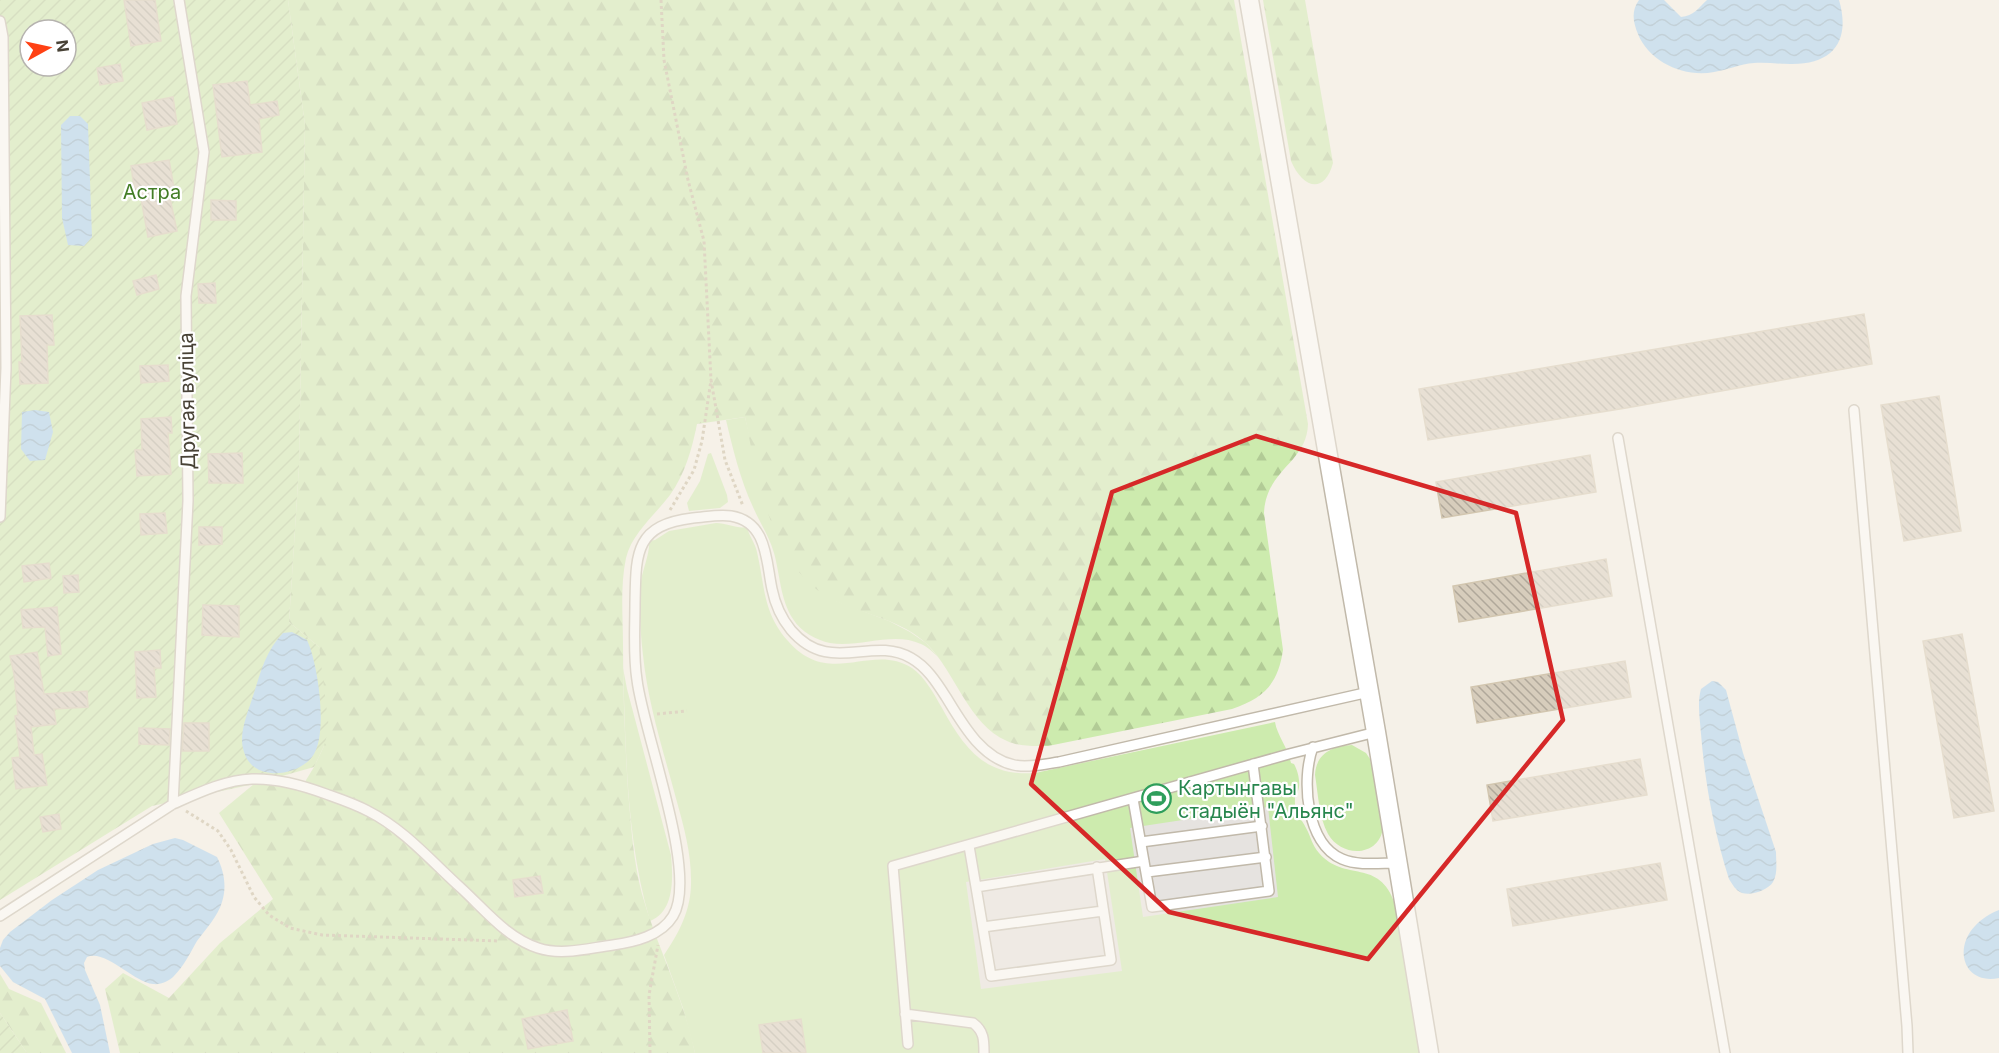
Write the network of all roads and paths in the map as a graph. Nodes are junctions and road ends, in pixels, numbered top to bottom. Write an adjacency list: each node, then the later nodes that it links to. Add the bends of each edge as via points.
1 (179, 0): 18 (lane, Другая вуліца, via 204,152 186,296 188,501)
2 (661, 0): 5 (path, via 664,60 704,241)
3 (1249, 0): 11 (street)
4 (0, 21): 8 (lane, via 6,368)
5 (711, 380): 9 (path, via 725,459); 10 (path, via 694,470 669,512)
6 (1854, 410): 39 (lane)
7 (1618, 438): 38 (lane)
8 (0, 517)
9 (757, 531): 10 (lane, via 743,520 729,516 676,521); 11 (lane, via 767,553 778,609 801,640 829,653 882,651 911,657 925,668 976,741 993,756 1013,765 1059,762)
10 (651, 532): 31 (lane, via 637,555 634,646 644,716 679,860 674,916 660,930 622,943 562,952)
11 (1369, 692): 14 (street)
12 (687, 711): 13 (path)
13 (671, 712)
14 (1376, 732): 15 (lane); 24 (street)
15 (1314, 747): 16 (lane); 24 (lane, via 1308,766 1308,789 1314,825 1323,845 1343,860)
16 (1253, 764): 17 (lane); 19 (lane)
17 (1133, 799): 20 (lane); 21 (lane)
18 (173, 804): 29 (lane); 31 (lane, via 208,789 250,779 303,785 342,800 370,812 410,840); 31 (path, via 218,831 254,897 269,915 290,928 321,934)
19 (1262, 826): 20 (lane); 22 (lane)
20 (1141, 842): 23 (lane)
21 (969, 846): 27 (lane); 33 (lane, via 893,866)
22 (1266, 857): 26 (lane); 26 (lane, via 1269,891 1152,907)
23 (1144, 861): 25 (lane); 26 (lane)
24 (1397, 863): 37 (street)
25 (1097, 867): 27 (lane); 28 (lane)
26 (1146, 872)
27 (976, 887): 30 (lane)
28 (1103, 912): 30 (lane); 30 (lane, via 1111,960 991,976)
29 (0, 916)
30 (983, 927)
31 (522, 941)
32 (660, 941): 35 (path, via 649,995)
33 (905, 1014): 34 (lane); 36 (lane, via 973,1023 983,1036)
34 (908, 1044)
35 (650, 1053)
36 (984, 1053)
37 (1429, 1053)
38 (1725, 1053)
39 (1908, 1053)

